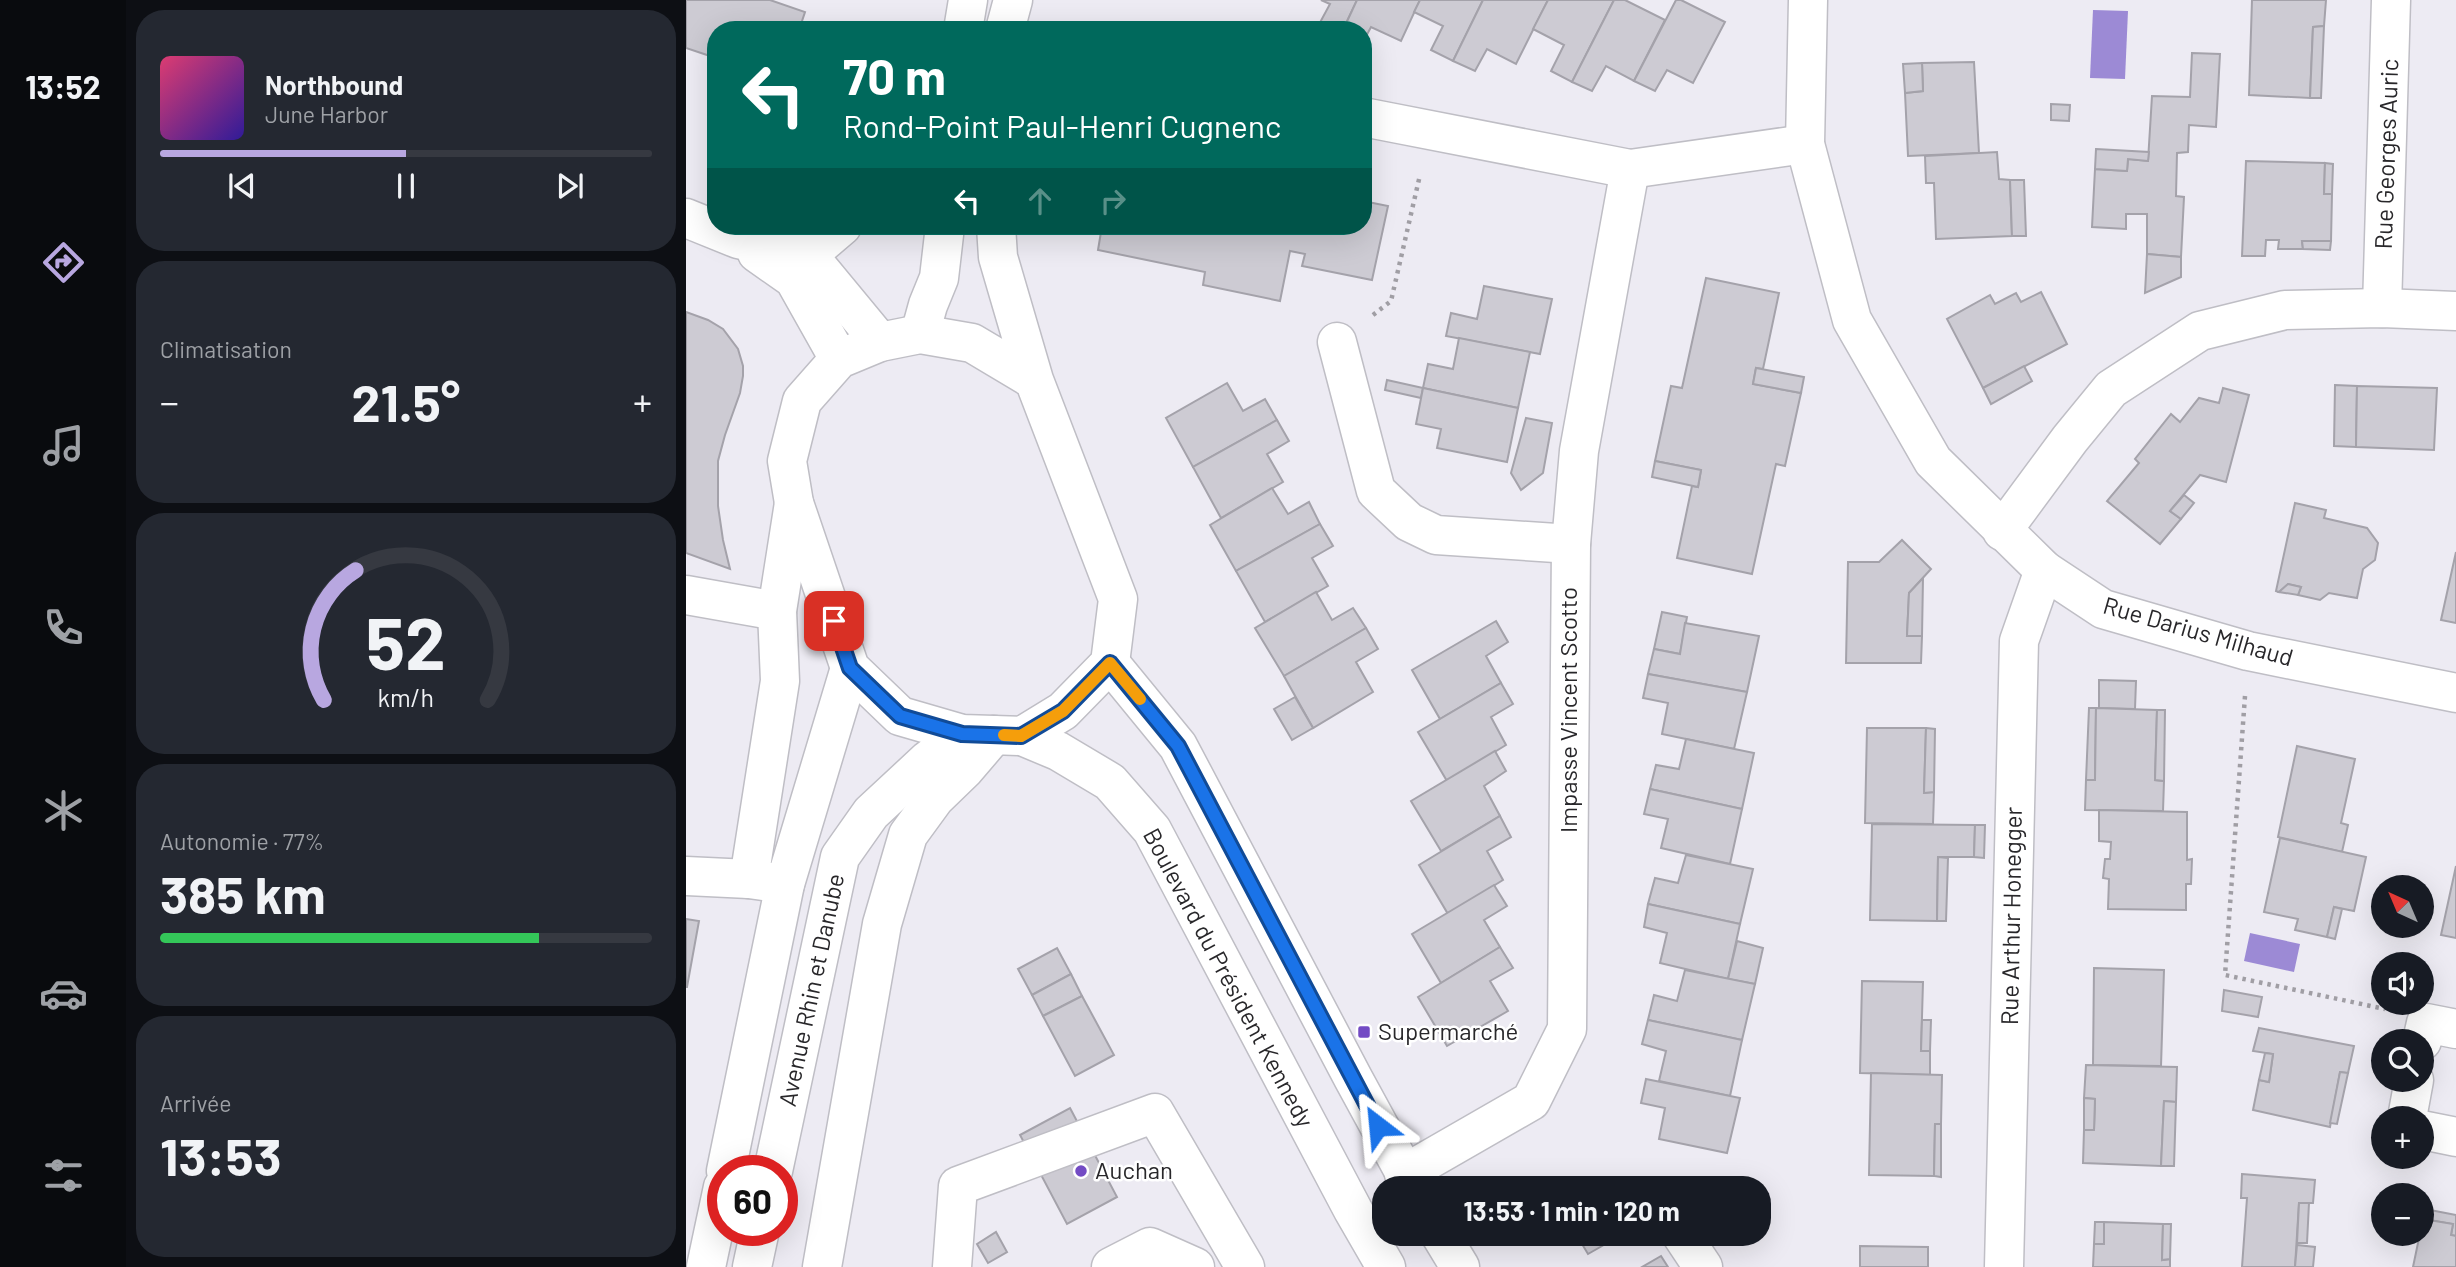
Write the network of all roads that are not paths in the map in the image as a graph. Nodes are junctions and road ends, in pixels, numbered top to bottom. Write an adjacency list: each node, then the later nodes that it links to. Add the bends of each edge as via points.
1 (968, 0): 5 (street)
2 (1013, 0): 6 (street)
3 (1808, 0): 8 (street, Rue Darius Milhaud)
4 (2391, 0): 18 (street, Rue Georges Auric)
5 (964, 21)
6 (1007, 21)
7 (1372, 119): 9 (street)
8 (1805, 144): 9 (street); 26 (street, Rue Darius Milhaud, via 1852,320 1933,461)
9 (1630, 169): 27 (street, Impasse Vincent Scotto, via 1579,451)
10 (686, 218): 11 (street)
11 (707, 226)
12 (728, 235): 16 (street)
13 (831, 235): 17 (street)
14 (944, 235): 20 (street, via 939,278)
15 (997, 235): 24 (street, via 998,257)
16 (738, 239): 17 (street); 23 (street, via 794,279)
17 (808, 255): 21 (street)
18 (2382, 308): 19 (street); 26 (street, via 2285,310 2200,331 2111,390)
19 (2456, 311)
20 (920, 334): 21 (street); 24 (street, via 972,342)
21 (880, 342): 23 (street)
22 (1337, 342): 27 (street, via 1376,491 1409,522 1436,536)
23 (839, 359): 25 (street, via 802,401 788,461)
24 (1034, 380): 31 (street, via 1118,599)
25 (794, 503): 30 (street, Avenue Rhin et Danube); 32 (street)
26 (2002, 531): 28 (street, Rue Darius Milhaud)
27 (1570, 544): 42 (street, Impasse Vincent Scotto, via 1567,1029 1531,1101)
28 (2044, 570): 33 (street, Rue Darius Milhaud, via 2103,609 2248,651); 57 (street, Rue Arthur Honegger, via 2019,641)
29 (686, 595): 30 (street)
30 (777, 611): 36 (street, Avenue Rhin et Danube, via 780,681)
31 (1110, 663): 34 (street, via 1063,711); 41 (street, via 1178,746)
32 (850, 668): 34 (street, Boulevard du Président Kennedy, via 900,716); 36 (street, Avenue Rhin et Danube)
33 (2456, 693)
34 (992, 735): 40 (street, Avenue Rhin et Danube, via 928,760 871,813 840,857); 49 (street, via 908,835 882,924); 54 (street, Boulevard du Président Kennedy, via 1058,751 1110,782 1152,830)
35 (686, 876): 36 (street)
36 (767, 881): 39 (street, Avenue Rhin et Danube)
37 (2434, 1132): 38 (street)
38 (2456, 1137)
39 (728, 1155)
40 (776, 1155)
41 (1406, 1176)
42 (1417, 1176)
43 (710, 1246): 47 (street)
44 (757, 1246): 48 (street)
45 (1447, 1246): 55 (street)
46 (1689, 1246): 56 (street)
47 (706, 1267)
48 (752, 1267)
49 (822, 1267)
50 (952, 1267): 53 (street, via 958,1186 1156,1114)
51 (1111, 1267): 52 (street, via 1150,1247)
52 (1195, 1267)
53 (1245, 1267)
54 (1386, 1267)
55 (1460, 1267)
56 (1703, 1267)
57 (2004, 1267)

